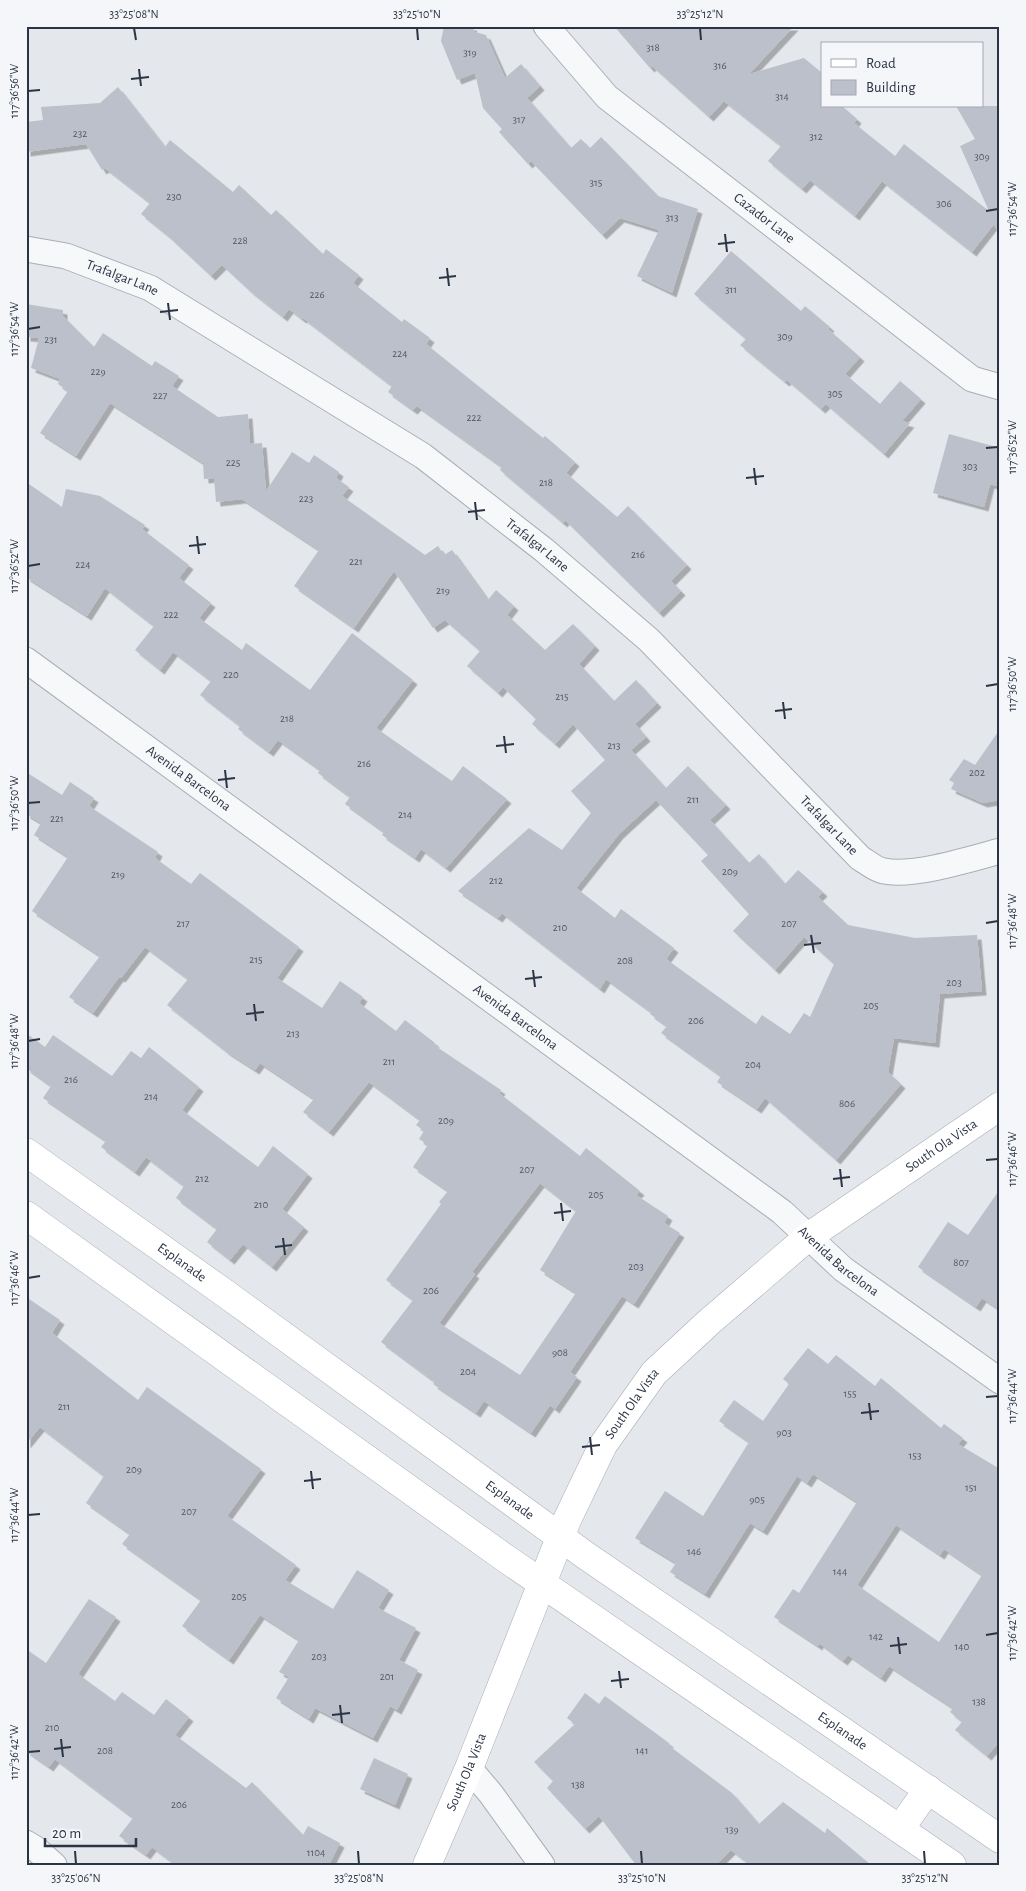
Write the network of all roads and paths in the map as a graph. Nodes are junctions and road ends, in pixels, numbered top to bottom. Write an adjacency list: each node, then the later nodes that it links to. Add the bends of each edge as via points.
1 (546, 26): 3 (street, Cazador Lane, via 607,97 972,379)
2 (26, 249): 5 (street, Trafalgar Lane, via 66,256 150,288 423,456 544,550 649,640 860,858 883,871 906,872)
3 (1000, 388)
4 (26, 660): 9 (street, Avenida Barcelona, via 782,1212)
5 (1000, 851)
6 (1000, 1106): 9 (street, South Ola Vista)
7 (26, 1152): 11 (street, Esplanade)
8 (26, 1215): 12 (street)
9 (808, 1236): 10 (street, Avenida Barcelona, via 843,1270); 11 (street, South Ola Vista, via 654,1373 603,1445)
10 (1000, 1381)
11 (560, 1537): 12 (street, South Ola Vista); 14 (street, Esplanade)
12 (542, 1584): 13 (street, South Ola Vista); 15 (street)
13 (469, 1768): 19 (street, South Ola Vista); 20 (street)
14 (928, 1789): 15 (street); 16 (street, Esplanade)
15 (900, 1829): 21 (street)
16 (1000, 1839)
17 (26, 1843): 18 (street)
18 (54, 1865)
19 (427, 1865)
20 (542, 1865)
21 (952, 1865)

